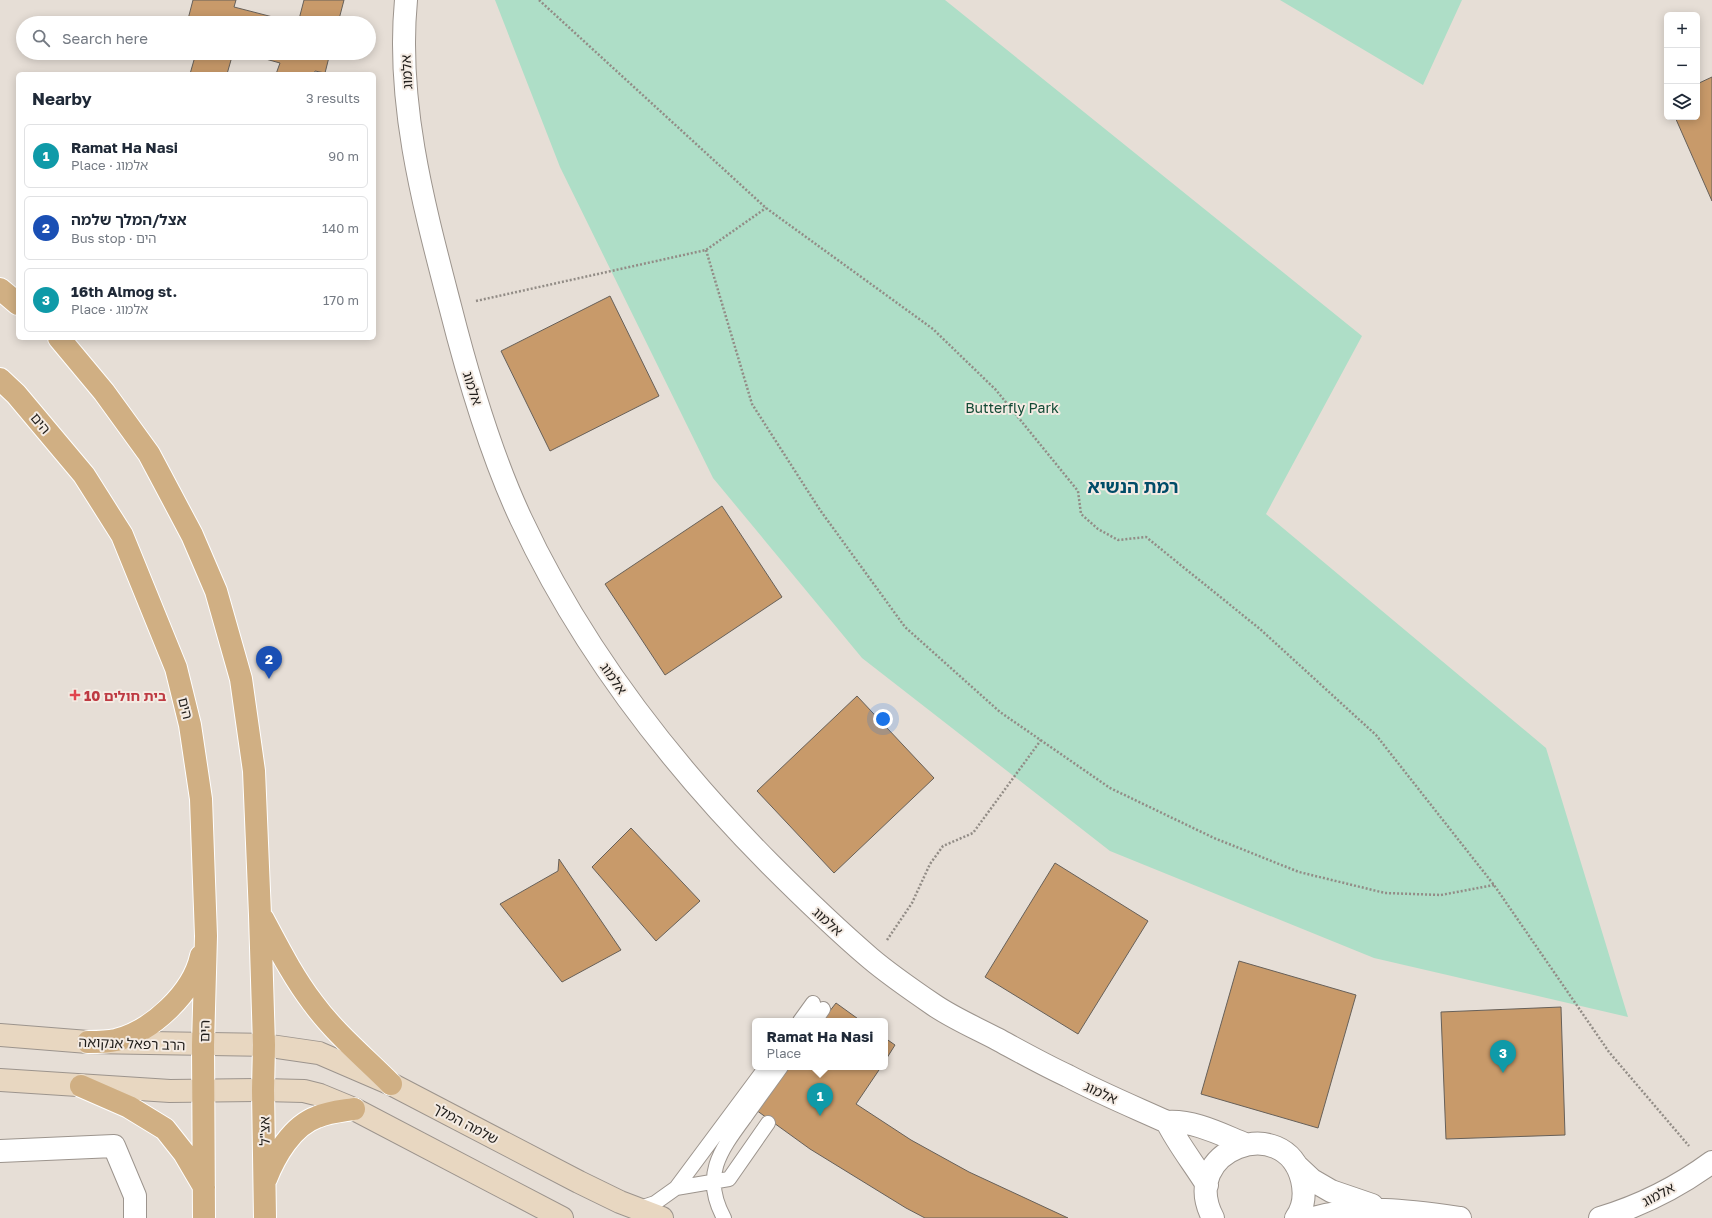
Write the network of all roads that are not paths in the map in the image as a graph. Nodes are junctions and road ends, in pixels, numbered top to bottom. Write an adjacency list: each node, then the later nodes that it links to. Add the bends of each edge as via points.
1 (406, 0): 22 (street, אלמוג, via 405,78 413,153 431,235 460,345 493,448 520,518 568,610 617,683 675,760 751,844 817,911 872,961 938,1008 1068,1077)
2 (0, 289): 3 (main road)
3 (16, 302)
4 (61, 340): 6 (main road, via 104,392 149,454 192,535 216,591 242,686 254,771)
5 (0, 379): 7 (main road, הים, via 16,394 84,475 122,534 176,668 190,725 201,799)
6 (260, 915): 13 (main road); 17 (main road, via 312,1003)
7 (206, 936): 11 (main road, via 198,969 185,990 168,1009 136,1032 115,1040); 12 (main road, הים)
8 (804, 1018): 9 (lane, via 818,1006)
9 (816, 1018)
10 (0, 1035): 11 (street, הרב רפאל אנקואה)
11 (88, 1042): 12 (street, הרב רפאל אנקואה)
12 (204, 1045): 13 (street, הרב רפאל אנקואה); 20 (main road, הים)
13 (264, 1045): 17 (street, שלמה המלך, via 319,1053); 19 (main road, אצ"ל)
14 (764, 1070): 31 (lane)
15 (779, 1070): 28 (lane, via 721,1151 714,1169)
16 (0, 1080): 18 (street)
17 (391, 1084): 33 (street, שלמה המלך, via 579,1182)
18 (81, 1086): 20 (street); 30 (main road, via 129,1107 165,1129 184,1153)
19 (263, 1090): 20 (street); 21 (street, via 304,1091); 29 (main road, אצ"ל)
20 (203, 1091): 30 (main road)
21 (354, 1109): 29 (main road, via 316,1117 300,1126 284,1144); 38 (street)
22 (1167, 1122): 24 (street, אלמוג, via 1179,1121); 32 (street, via 1189,1156)
23 (768, 1123): 28 (lane, via 729,1179)
24 (1245, 1144): 27 (street, via 1274,1147); 32 (street, via 1233,1148 1222,1156 1209,1174)
25 (0, 1151): 35 (street, via 114,1146 135,1196)
26 (1709, 1164): 46 (street, אלמוג, via 1640,1204)
27 (1295, 1165): 34 (street, via 1312,1180 1332,1191); 43 (street, via 1300,1174 1304,1196)
28 (713, 1182): 31 (lane); 40 (lane, via 715,1199)
29 (264, 1184): 37 (main road, אצ"ל)
30 (204, 1188): 36 (main road)
31 (676, 1188): 33 (lane, via 655,1204)
32 (1206, 1191): 41 (street); 42 (street, via 1208,1207)
33 (637, 1209): 39 (street, שלמה המלך)
34 (1383, 1209): 44 (street, via 1346,1210); 45 (street)
35 (135, 1218)
36 (204, 1218)
37 (265, 1218)
38 (562, 1218)
39 (662, 1218)
40 (724, 1218)
41 (1198, 1218)
42 (1213, 1218)
43 (1296, 1218)
44 (1312, 1218)
45 (1460, 1218)
46 (1600, 1218)

